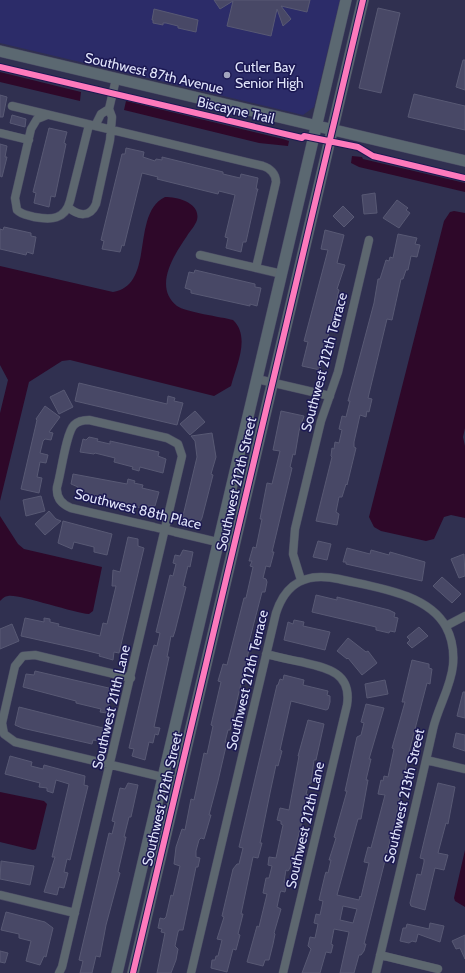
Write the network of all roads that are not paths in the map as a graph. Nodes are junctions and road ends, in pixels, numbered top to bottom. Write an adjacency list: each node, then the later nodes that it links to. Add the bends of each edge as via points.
1 (346, 0): 9 (street, Southwest 212th Street)
2 (363, 0): 11 (street, Southwest 212th Street)
3 (0, 51): 4 (street, Southwest 87th Avenue)
4 (116, 79): 6 (street); 9 (street, Southwest 87th Avenue)
5 (12, 106): 7 (street)
6 (109, 109): 8 (street); 10 (street)
7 (47, 115): 8 (street); 13 (street, via 35,121)
8 (92, 125): 10 (street); 15 (street)
9 (316, 127): 11 (street, Southwest 87th Avenue); 19 (street, Southwest 212th Street)
10 (112, 130): 15 (street, via 94,208 82,215); 18 (street, via 263,166 275,174 276,182)
11 (332, 130): 14 (street, Southwest 87th Avenue); 21 (street, Southwest 212th Street)
12 (0, 133): 13 (street)
13 (29, 140): 15 (street, via 16,198 17,210 26,215 51,219 61,216)
14 (465, 162)
15 (68, 208)
16 (369, 240): 22 (street, Southwest 212th Terrace)
17 (200, 255): 18 (street)
18 (256, 268): 19 (street)
19 (282, 274): 20 (street, Southwest 212th Street)
20 (257, 378): 21 (street); 25 (street, Southwest 212th Street)
21 (272, 382): 22 (street); 26 (street, Southwest 212th Street)
22 (330, 396): 27 (street, Southwest 212th Terrace, via 321,421 293,539 294,562)
23 (60, 501): 24 (street, Southwest 88th Place, via 71,508); 24 (street, Southwest 211th Lane, via 57,487 69,435 77,422 93,420 170,439 180,446 182,458)
24 (166, 530): 25 (street, Southwest 88th Place); 31 (street, Southwest 211th Lane)
25 (219, 542): 26 (street, Southwest 88th Place); 35 (street, Southwest 212th Street)
26 (234, 546): 36 (street, Southwest 212th Street)
27 (301, 580): 29 (street, via 314,577 333,578 409,597 428,607); 30 (street, Southwest 212th Terrace, via 290,589 278,606)
28 (465, 616): 29 (street)
29 (446, 626): 32 (street, Southwest 213th Street, via 451,642 453,667)
30 (266, 654): 44 (street, Southwest 212th Terrace); 45 (street, Southwest 212th Lane, via 325,668 338,674 348,694)
31 (131, 678): 33 (street, Southwest 211th Lane); 33 (street, via 35,655 20,658 15,666 2,723 3,733 8,739)
32 (426, 760): 34 (street); 39 (street, Southwest 213th Street)
33 (110, 764): 35 (street); 38 (street, Southwest 211th Lane)
34 (465, 769)
35 (164, 777): 36 (street); 42 (street, Southwest 212th Street)
36 (179, 781): 43 (street, Southwest 212th Street)
37 (0, 895): 38 (street)
38 (75, 913): 41 (street, Southwest 211th Lane)
39 (380, 955): 40 (street); 46 (street, Southwest 213th Street)
40 (438, 969)
41 (59, 973)
42 (118, 973)
43 (133, 973)
44 (191, 973)
45 (283, 973)
46 (376, 973)

